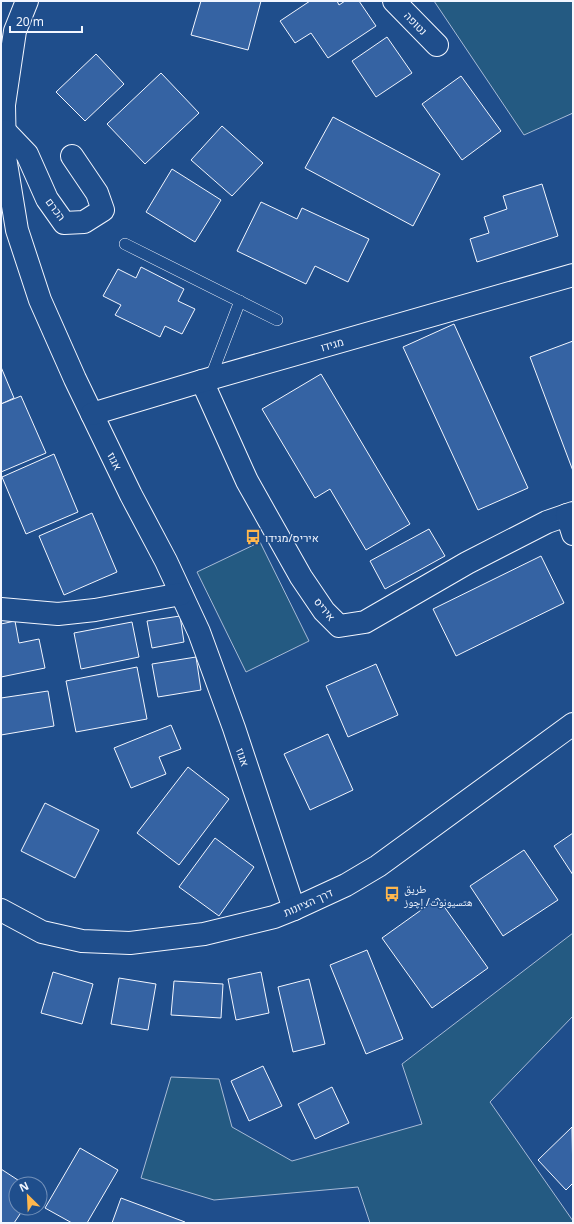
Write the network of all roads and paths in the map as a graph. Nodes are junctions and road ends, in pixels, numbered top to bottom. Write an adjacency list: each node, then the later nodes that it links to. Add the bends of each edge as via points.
1 (27, 1): 4 (main road, אגוז, via 15,31 4,105)
2 (394, 1): 3 (main road, נטופה)
3 (437, 45)
4 (5, 131): 5 (main road, הכרם, via 27,154 47,200 64,223 84,222 102,210 97,193); 11 (main road, אגוז, via 5,157 17,230 40,300)
5 (72, 156)
6 (125, 244): 8 (lane)
7 (573, 275): 10 (main road, מגידו)
8 (240, 301): 9 (lane); 10 (lane)
9 (277, 320)
10 (206, 380): 11 (main road, מגידו); 12 (main road, איריס, via 247,481 301,576 324,611 339,626 365,622 467,563 547,522)
11 (92, 414): 13 (main road, אגוז)
12 (571, 521)
13 (181, 594): 14 (main road, via 58,614); 16 (main road, אגוז, via 199,632 231,720)
14 (1, 609)
15 (573, 724): 16 (main road, דרך הציונות, via 378,866 346,885)
16 (294, 909): 17 (main road, דרך הציונות, via 204,934 130,943 82,941 42,932)
17 (1, 910)

